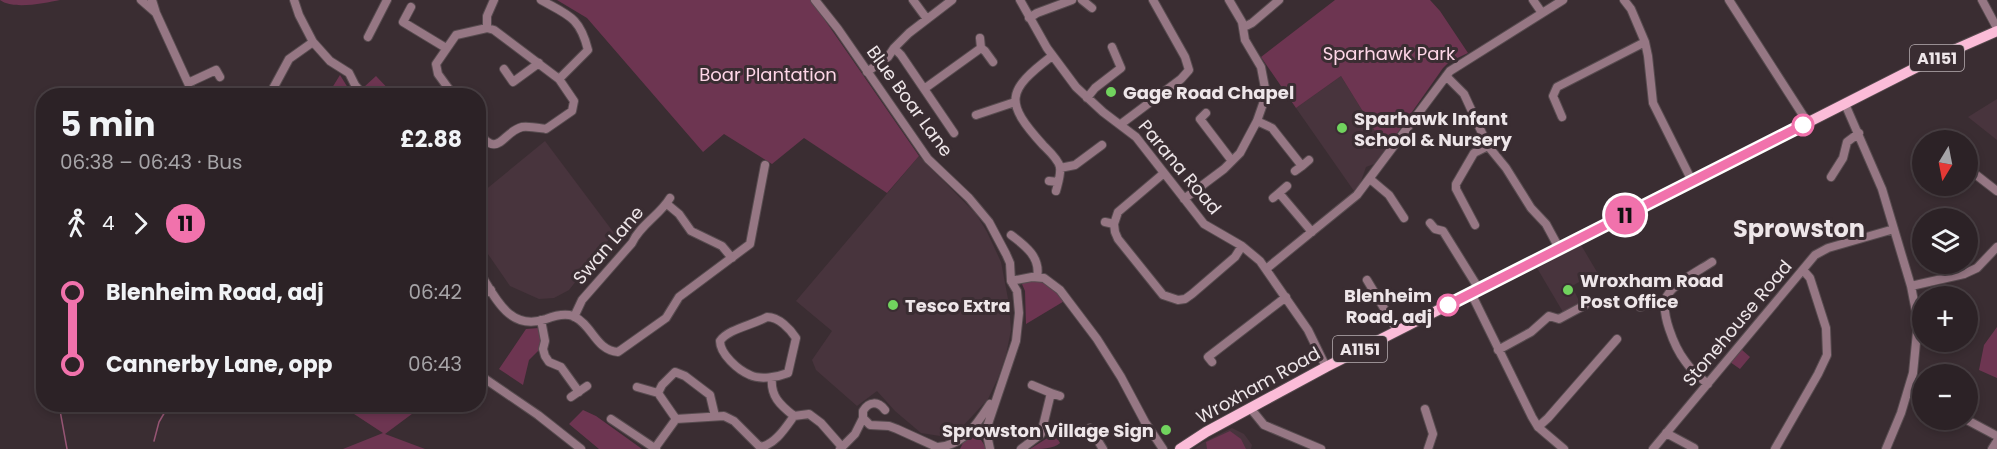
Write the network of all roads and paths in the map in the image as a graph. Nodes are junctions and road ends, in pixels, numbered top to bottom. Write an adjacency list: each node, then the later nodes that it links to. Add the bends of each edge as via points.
1 (141, 0): 23 (street)
2 (152, 0): 23 (street)
3 (294, 0): 32 (street)
4 (387, 0): 30 (street)
5 (494, 0): 28 (street)
6 (541, 0): 45 (street, via 574,18 588,50)
7 (815, 0): 42 (street, Blue Boar Lane)
8 (913, 0): 26 (street)
9 (952, 0): 26 (street)
10 (1020, 0): 25 (street, Parana Road)
11 (1072, 0): 25 (street)
12 (1082, 0): 22 (street)
13 (1153, 0): 60 (street, via 1189,70)
14 (1229, 0): 27 (street)
15 (1279, 0): 27 (street)
16 (1533, 0): 24 (street)
17 (1563, 0): 24 (street)
18 (1624, 0): 33 (street)
19 (1729, 0): 59 (street)
20 (1982, 0): 29 (street)
21 (411, 7): 35 (street, via 403,22)
22 (1092, 8)
23 (156, 13): 46 (street)
24 (1542, 13): 43 (street)
25 (1029, 18): 38 (street, Parana Road)
26 (927, 19): 36 (street)
27 (1244, 27): 58 (street, via 1245,40 1264,79 1264,101)
28 (487, 28): 35 (street, via 456,35); 40 (street, via 505,36)
29 (1997, 29): 54 (main road, Wroxham Road / A1151)
30 (368, 37)
31 (980, 38): 37 (street)
32 (313, 42): 48 (street, via 289,59); 49 (street, via 330,61 349,73)
33 (1645, 42): 57 (street, via 1557,87 1553,96); 74 (street, via 1653,103)
34 (1112, 47): 52 (street, via 1123,69)
35 (446, 48): 50 (street, via 436,64)
36 (894, 48): 42 (street); 51 (street)
37 (981, 48): 39 (street); 51 (street)
38 (1052, 56): 52 (street, Parana Road); 53 (street, via 1025,78)
39 (993, 62)
40 (539, 63): 41 (street, via 515,84); 45 (street)
41 (504, 69)
42 (867, 72): 94 (street, Blue Boar Lane, via 928,159 989,222 1010,262)
43 (1446, 76): 65 (street, via 1464,94); 73 (street)
44 (220, 78): 46 (street, via 216,70)
45 (559, 80): 63 (street, via 574,101 572,111 546,129 522,127 502,142 493,145)
46 (189, 83): 47 (street)
47 (191, 88)
48 (273, 88)
49 (357, 88)
50 (448, 88)
51 (924, 89): 61 (street)
52 (1087, 98): 60 (street, Parana Road)
53 (1015, 102): 56 (street); 69 (street, via 1020,117)
54 (1845, 104): 59 (main road, Wroxham Road / A1151); 62 (street)
55 (1206, 112): 66 (street, via 1200,119)
56 (982, 117)
57 (1562, 117)
58 (1257, 121): 66 (street); 68 (street, via 1269,125)
59 (1808, 123): 74 (main road, Wroxham Road / A1151)
60 (1121, 124): 70 (street, Parana Road)
61 (954, 128)
62 (1859, 134): 72 (street, via 1847,142); 82 (street)
63 (486, 141)
64 (1102, 145): 69 (street, via 1075,165)
65 (1488, 146): 80 (street, via 1474,153 1454,189); 87 (street, via 1546,224)
66 (1232, 161): 78 (street)
67 (765, 165): 88 (street, via 750,244)
68 (1302, 166)
69 (1060, 168): 75 (street)
70 (1164, 173): 78 (street, Parana Road); 85 (street, via 1109,223 1163,295 1174,304 1185,299 1235,257)
71 (1978, 176): 76 (street)
72 (1832, 177)
73 (1370, 179): 79 (street, via 1389,195); 83 (street, via 1358,195)
74 (1692, 181): 87 (main road, Wroxham Road / A1151)
75 (1054, 185)
76 (1997, 191)
77 (1280, 192): 83 (street)
78 (1184, 199): 85 (street, Parana Road, via 1204,224)
79 (1404, 218)
80 (1470, 222)
81 (1430, 223): 98 (street, via 1443,231)
82 (1894, 229): 91 (street, Stonehouse Road, via 1821,251); 96 (street)
83 (1312, 232): 90 (street)
84 (1011, 235): 92 (street, via 1036,258)
85 (1242, 246): 90 (street, Parana Road)
86 (1997, 247): 96 (street, via 1977,268 1964,274)
87 (1559, 248): 98 (main road, Wroxham Road / A1151)
88 (732, 258): 104 (street, via 679,297 666,318 618,352 602,346); 104 (street, Swan Lane, via 722,246 691,231 669,201 636,234 582,300)
89 (1712, 262): 101 (street, via 1675,287)
90 (1266, 269): 100 (street, Parana Road)
91 (1803, 270): 113 (street, Stonehouse Road); 157 (street, via 1810,278 1826,328 1827,355)
92 (1037, 278): 94 (street); 151 (street, via 1044,278 1060,290 1091,331 1121,377 1152,439)
93 (1367, 280): 106 (street)
94 (1011, 281): 117 (street, Blue Boar Lane, via 1017,291 1018,328)
95 (486, 282): 97 (street)
96 (1911, 286): 118 (street, via 1918,332)
97 (491, 290): 99 (street); 105 (street, via 510,316 521,321)
98 (1475, 291): 106 (main road, Wroxham Road / A1151); 108 (street)
99 (486, 292)
100 (1286, 297): 109 (street, via 1208,357); 110 (street, Parana Road)
101 (1665, 303): 103 (street); 113 (street, via 1671,335 1679,351)
102 (1585, 305): 108 (street, via 1559,319 1549,316 1531,332)
103 (1640, 307)
104 (574, 316): 105 (street)
105 (541, 320): 115 (street, via 543,349 549,362 561,367 575,394)
106 (1397, 330): 110 (main road, Wroxham Road / A1151)
107 (1617, 339): 133 (street)
108 (1498, 350): 133 (street)
109 (1212, 362)
110 (1326, 367): 123 (main road, Wroxham Road / A1151)
111 (772, 377): 111 (street, via 751,376 723,355 723,337 775,317 796,338 788,372); 127 (street, via 774,397)
112 (486, 379): 146 (street)
113 (1708, 384): 136 (street, Stonehouse Road)
114 (1032, 385): 120 (street)
115 (587, 386)
116 (637, 387): 119 (street)
117 (1000, 389): 140 (street, Blue Boar Lane, via 976,426); 141 (street, Blue Boar Lane, via 986,430)
118 (1908, 392): 121 (street); 158 (street)
119 (658, 393): 126 (street, via 675,372 710,395); 130 (street)
120 (1051, 393): 122 (street); 149 (street, via 1041,434)
121 (1912, 394)
122 (1060, 396)
123 (1251, 409): 152 (main road, Wroxham Road / A1151); 153 (street, via 1264,425)
124 (1425, 409): 154 (street, via 1433,434)
125 (885, 411): 128 (street, via 881,405 869,404); 131 (street, via 884,422); 135 (street)
126 (716, 416): 130 (street); 142 (street, via 734,422)
127 (794, 416): 142 (street, via 773,441); 143 (street, via 809,414)
128 (863, 418): 131 (street); 137 (street)
129 (611, 419): 147 (street)
130 (676, 419): 147 (street)
131 (878, 426): 135 (street); 137 (street)
132 (1978, 426): 138 (street)
133 (1539, 427): 155 (street)
134 (1090, 428): 150 (street)
135 (897, 429): 144 (street)
136 (1666, 433): 145 (street); 156 (street, Stonehouse Road)
137 (855, 434): 143 (street)
138 (1997, 436)
139 (1997, 441): 159 (street)
140 (960, 442): 141 (street, via 976,434); 144 (street)
141 (989, 444): 148 (street)
142 (759, 448)
143 (841, 448)
144 (939, 448)
145 (1694, 448)
146 (581, 449)
147 (655, 449)
148 (997, 449)
149 (1021, 449)
150 (1103, 449)
151 (1163, 449)
152 (1180, 449)
153 (1321, 449)
154 (1428, 449)
155 (1564, 449)
156 (1653, 449)
157 (1775, 449)
158 (1886, 449)
159 (1992, 449)

